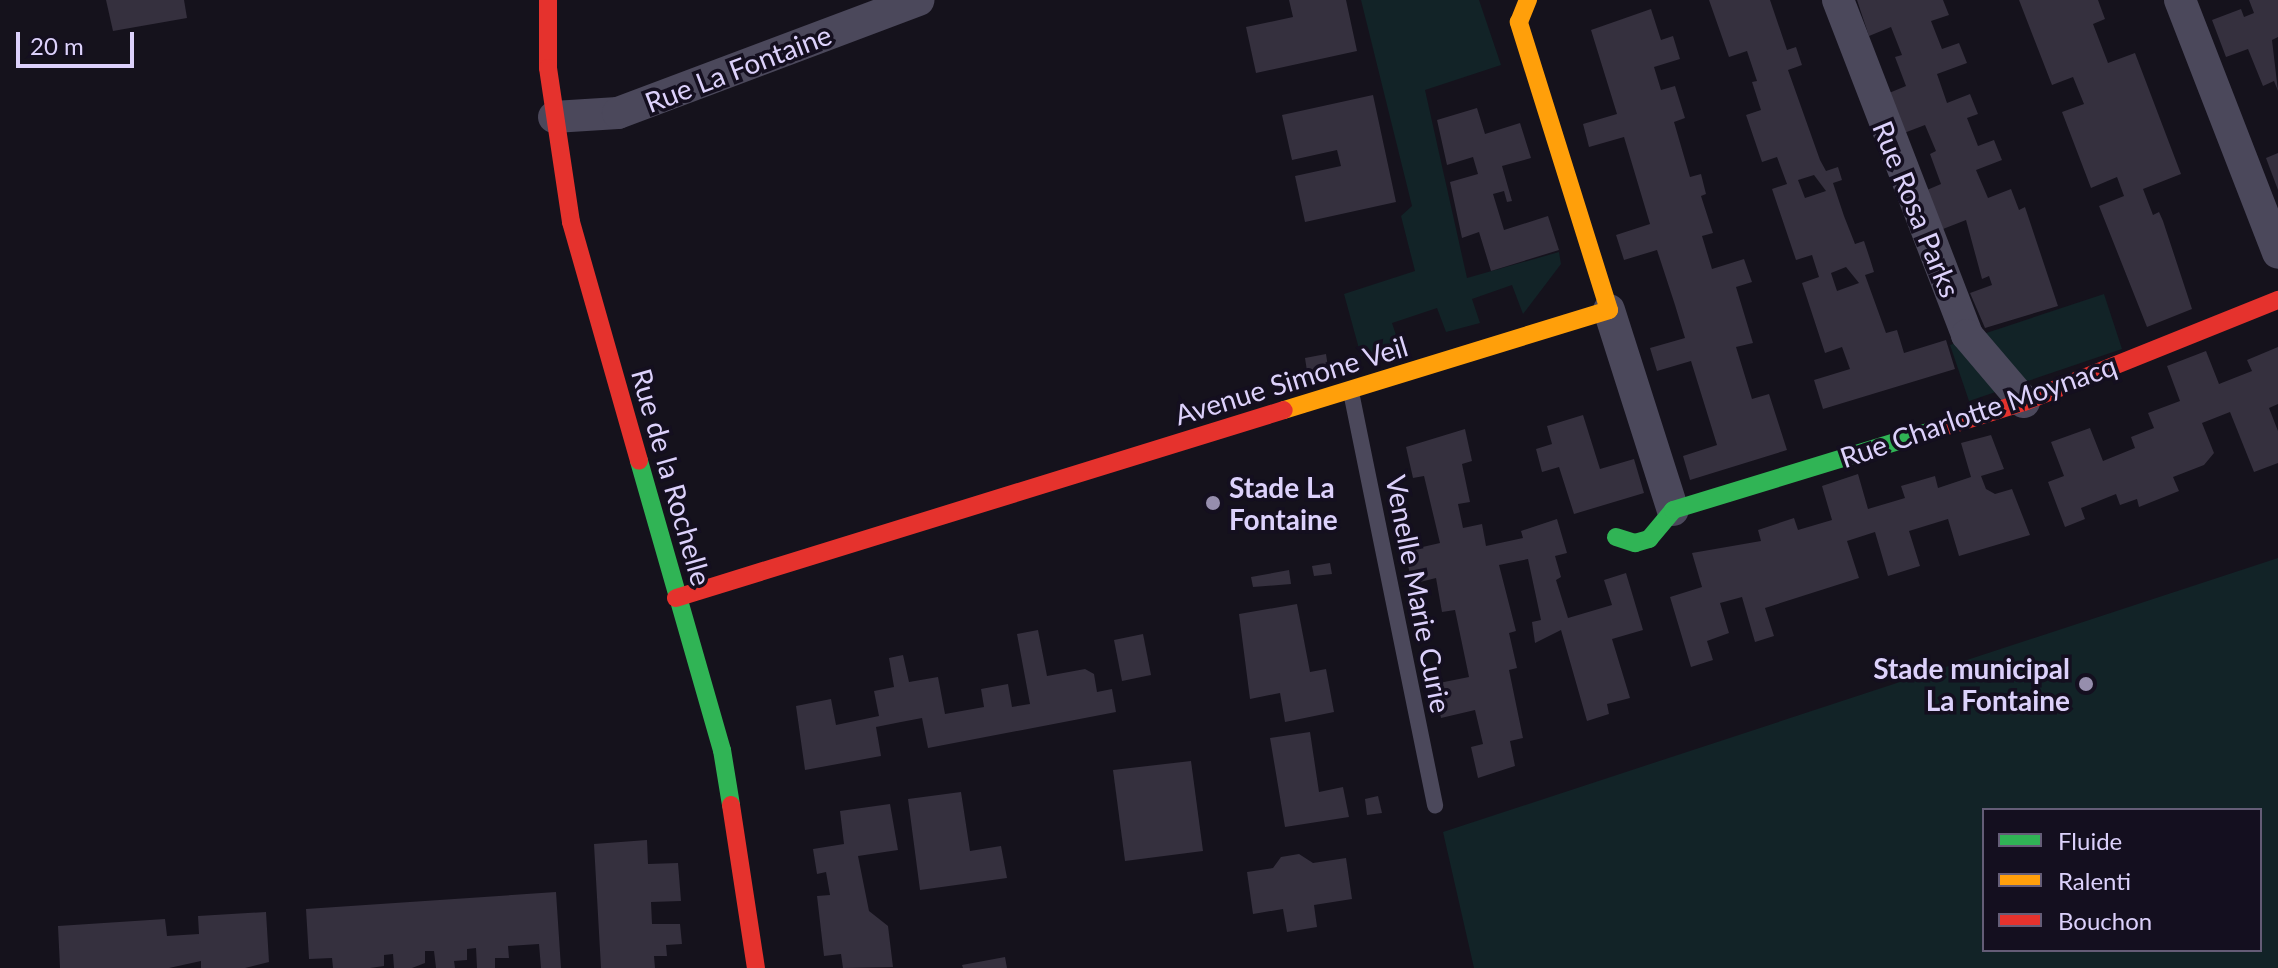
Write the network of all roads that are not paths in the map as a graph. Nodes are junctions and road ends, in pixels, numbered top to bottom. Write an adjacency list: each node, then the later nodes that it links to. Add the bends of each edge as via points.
1 (548, 0): 6 (street, Rue de la Rochelle)
2 (918, 0): 6 (street, Rue La Fontaine, via 618,113)
3 (1528, 0): 9 (street, via 1519,22)
4 (1838, 0): 11 (street, Rue Rosa Parks, via 1967,335)
5 (2180, 0): 7 (street)
6 (554, 117): 14 (street, Rue de la Rochelle, via 571,222)
7 (2278, 253)
8 (2278, 300): 11 (street, Rue Charlotte Moynacq)
9 (1609, 310): 10 (street, Avenue Simone Veil); 12 (street)
10 (1351, 392): 14 (street, Avenue Simone Veil); 15 (lane, Venelle Marie Curie)
11 (2024, 402): 12 (street, Rue Charlotte Moynacq)
12 (1673, 510): 13 (street, via 1649,539 1635,543)
13 (1616, 537)
14 (676, 598): 16 (street, Rue de la Rochelle, via 725,764)
15 (1435, 806)
16 (756, 968)

